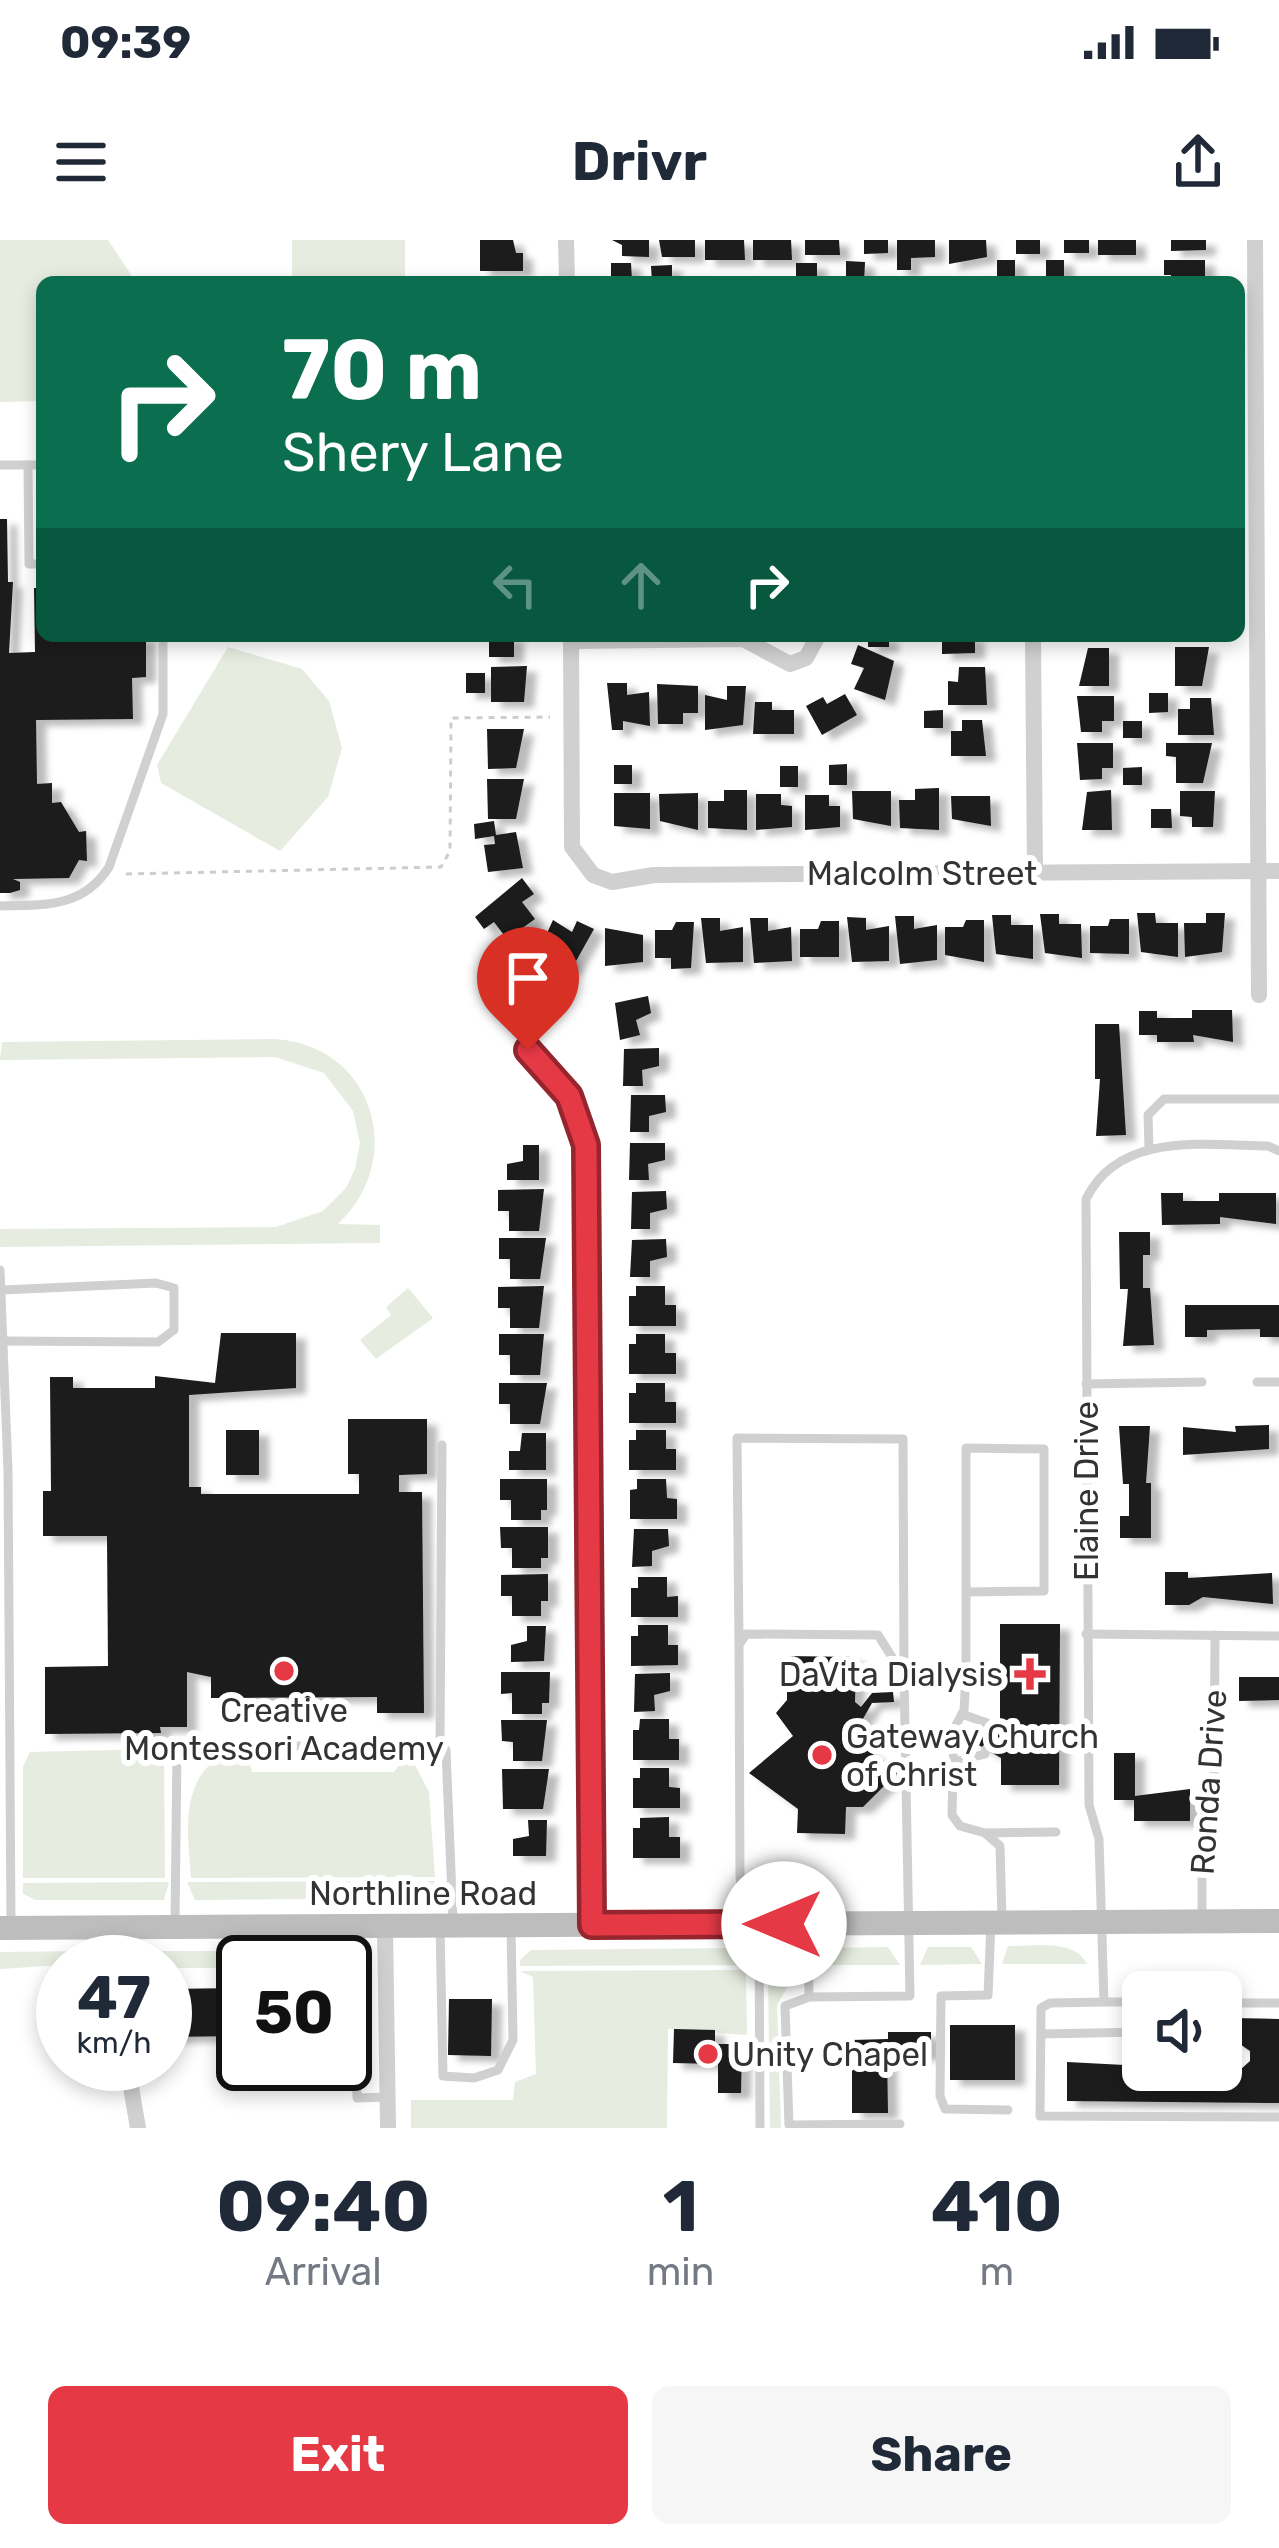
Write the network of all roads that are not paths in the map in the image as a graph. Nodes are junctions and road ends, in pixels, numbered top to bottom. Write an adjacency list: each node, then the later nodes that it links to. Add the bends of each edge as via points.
1 (566, 240): 3 (street)
2 (1256, 240): 17 (street)
3 (566, 276)
4 (0, 465): 5 (lane)
5 (28, 465): 6 (lane); 7 (lane)
6 (36, 465)
7 (28, 516): 8 (lane); 9 (lane, via 29,564)
8 (36, 516)
9 (36, 565)
10 (163, 642): 18 (lane, via 163,714)
11 (571, 642): 16 (street, Malcolm Street, via 570,835 575,856 593,875 612,881 654,874)
12 (753, 642): 13 (street, via 790,664 806,658)
13 (815, 642)
14 (1033, 642): 16 (street)
15 (1279, 871): 17 (street, Malcolm Street)
16 (1035, 872): 17 (street, Malcolm Street)
17 (1259, 872): 21 (street)
18 (99, 882): 19 (lane); 20 (lane, via 72,901)
19 (99, 899)
20 (0, 905)
21 (1258, 995)
22 (528, 1050): 57 (street, via 569,1096 586,1145)
23 (1279, 1100): 24 (lane, via 1164,1099 1148,1115)
24 (1149, 1148): 25 (lane); 32 (lane, Elaine Drive, via 1101,1178 1086,1199)
25 (1279, 1151)
26 (0, 1270): 27 (lane)
27 (3, 1290): 28 (lane); 28 (lane, via 174,1288 174,1330 158,1342)
28 (4, 1341): 34 (lane)
29 (1202, 1382): 32 (lane)
30 (1257, 1382): 31 (lane)
31 (1279, 1382)
32 (1086, 1384): 36 (lane, Elaine Drive)
33 (442, 1444): 43 (lane)
34 (4, 1470): 48 (lane)
35 (966, 1592): 35 (lane, via 966,1448 1044,1449 1044,1591); 41 (lane)
36 (1086, 1634): 37 (lane); 50 (lane, Elaine Drive, via 1089,1805 1099,1839)
37 (1214, 1634): 38 (lane); 51 (lane, Ronda Drive, via 1214,1787 1202,1852)
38 (1279, 1636)
39 (739, 1645): 40 (lane, via 746,1634 878,1635); 40 (lane, via 737,1438 903,1439); 54 (lane, via 740,1877)
40 (904, 1676): 52 (lane)
41 (962, 1714): 42 (lane); 45 (lane)
42 (987, 1731)
43 (440, 1744): 59 (lane); 61 (lane, via 177,1748)
44 (986, 1749): 45 (lane)
45 (953, 1762): 47 (lane, via 952,1815)
46 (1056, 1832): 47 (lane)
47 (985, 1833): 53 (lane, via 1000,1846)
48 (5, 1864): 63 (lane)
49 (1279, 1921): 51 (main road, Northline Road)
50 (1102, 1922): 51 (main road, Northline Road); 53 (main road, Northline Road); 67 (lane, Elaine Drive)
51 (1202, 1922)
52 (909, 1923): 53 (main road, Northline Road); 55 (main road, Northline Road); 66 (lane, via 910,1996)
53 (997, 1923): 76 (lane, via 988,1995 940,1996 940,2096 945,2109)
54 (753, 1924): 55 (main road, Northline Road); 57 (main road, Northline Road); 81 (lane)
55 (808, 1924): 66 (lane)
56 (511, 1925): 57 (main road, Northline Road); 59 (main road, Northline Road); 59 (lane, via 511,2049 497,2070 463,2078 443,2075)
57 (592, 1925)
58 (386, 1926): 59 (main road, Northline Road); 62 (main road, Northline Road); 75 (street)
59 (447, 1926)
60 (124, 1927): 61 (main road, Northline Road); 63 (main road, Northline Road); 64 (street)
61 (175, 1927): 62 (main road, Northline Road)
62 (281, 1927): 65 (lane)
63 (6, 1928)
64 (124, 1935)
65 (281, 1935)
66 (808, 1997): 78 (lane, via 785,2006 789,2125)
67 (1104, 2002): 68 (lane); 72 (lane, via 1049,2003 1041,2008)
68 (1122, 2002)
69 (1242, 2003): 70 (lane)
70 (1279, 2003)
71 (1122, 2032): 72 (lane)
72 (1041, 2034): 77 (lane, via 1040,2116)
73 (132, 2091): 79 (street)
74 (357, 2091): 75 (lane, via 357,2098)
75 (388, 2096): 80 (street)
76 (1008, 2110)
77 (1279, 2117)
78 (900, 2124)
79 (138, 2128)
80 (388, 2128)
81 (760, 2128)

